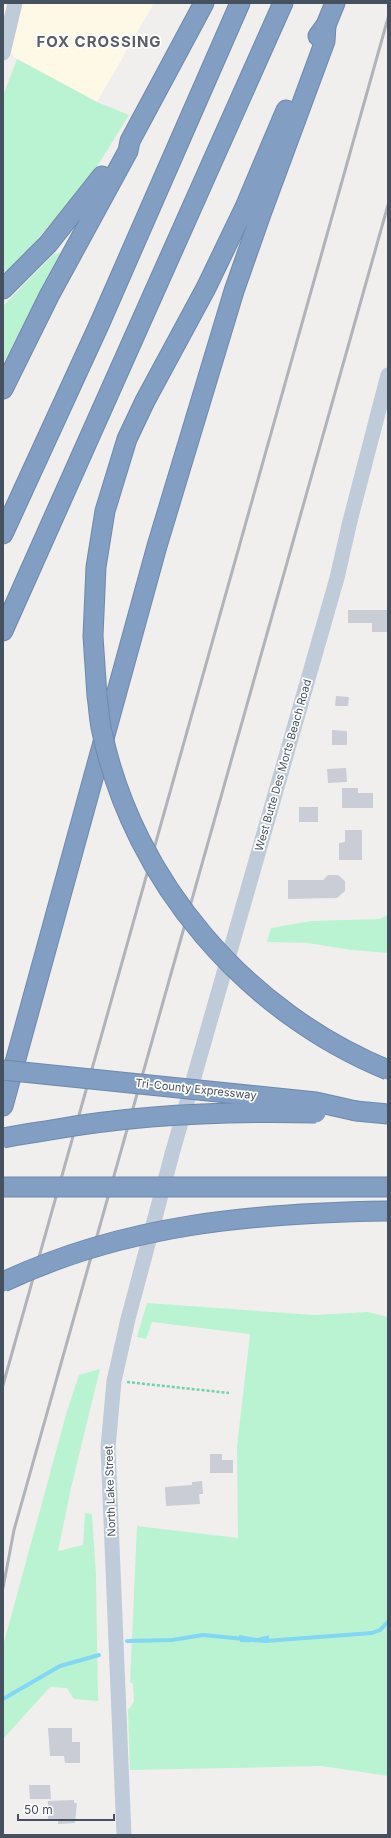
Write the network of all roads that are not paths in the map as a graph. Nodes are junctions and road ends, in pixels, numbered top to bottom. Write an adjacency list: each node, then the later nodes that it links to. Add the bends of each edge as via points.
1 (15, 3): 7 (street)
2 (204, 3): 8 (highway)
3 (240, 3): 12 (highway, via 99,325)
4 (282, 3): 13 (highway)
5 (335, 3): 6 (highway)
6 (326, 25): 15 (highway, bridge, via 316,39 245,208 127,439 105,511 96,567 93,636 101,730 109,760 127,813 156,870 205,938 258,991 304,1026 337,1046); 16 (highway, via 324,41 234,291 157,546)
7 (3, 53)
8 (130, 141): 9 (highway, via 121,148 99,182 57,233); 11 (highway, via 128,151 49,296)
9 (3, 289)
10 (388, 374): 20 (street, West Butte Des Morts Beach Road, via 337,578)
11 (3, 389)
12 (3, 534)
13 (3, 631)
14 (3, 1070): 17 (highway, Tri-County Expressway, bridge, via 316,1102)
15 (388, 1070)
16 (3, 1106)
17 (356, 1111): 18 (highway, Tri-County Expressway); 19 (highway, bridge, via 322,1114 207,1113 161,1116 89,1123)
18 (388, 1114)
19 (3, 1138)
20 (172, 1154): 25 (street, North Lake Street, via 114,1381 108,1448)
21 (3, 1187): 22 (highway, bridge)
22 (388, 1187)
23 (388, 1211): 24 (highway, bridge, via 268,1215 162,1230 73,1254)
24 (3, 1282)
25 (124, 1835)

